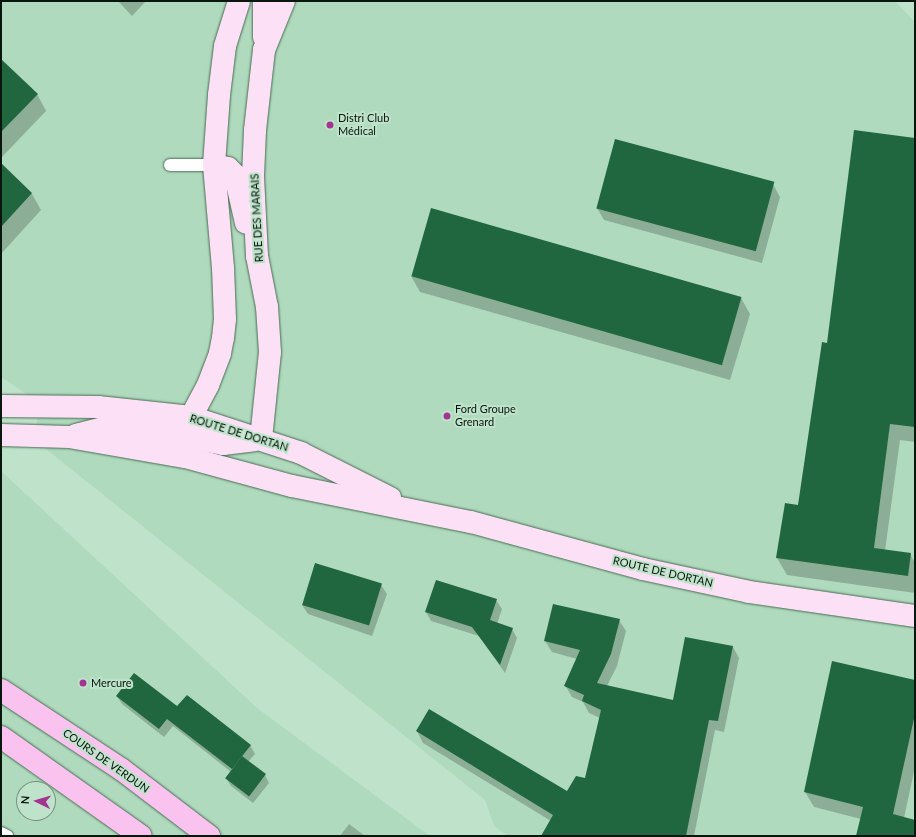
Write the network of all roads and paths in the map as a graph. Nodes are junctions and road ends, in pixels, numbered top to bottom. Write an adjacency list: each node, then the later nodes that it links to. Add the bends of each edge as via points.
1 (239, 1): 6 (main road, via 225,46 218,94)
2 (264, 1): 4 (main road)
3 (284, 1): 4 (main road, RUE DES MARAIS)
4 (264, 50): 7 (main road, RUE DES MARAIS, via 253,176)
5 (170, 165): 6 (lane)
6 (214, 165): 7 (main road, via 228,168 235,175 243,215); 9 (main road, via 225,319 220,353)
7 (257, 256): 12 (main road, RUE DES MARAIS, via 267,307 270,352)
8 (1, 406): 9 (main road, ROUTE DE DORTAN, via 98,407)
9 (191, 417): 12 (main road, ROUTE DE DORTAN)
10 (1, 435): 11 (main road, ROUTE DE DORTAN)
11 (69, 437): 12 (main road, via 119,424 223,444); 13 (main road, ROUTE DE DORTAN, via 185,457 292,486)
12 (261, 439): 13 (main road, ROUTE DE DORTAN, via 302,453)
13 (414, 510): 14 (main road, ROUTE DE DORTAN, via 471,522 643,569 750,592)
14 (915, 616)
15 (1, 690): 20 (main road, COURS DE VERDUN, via 121,769)
16 (1, 737): 19 (main road)
17 (1, 833): 18 (lane)
18 (7, 836)
19 (141, 836)
20 (209, 836)

